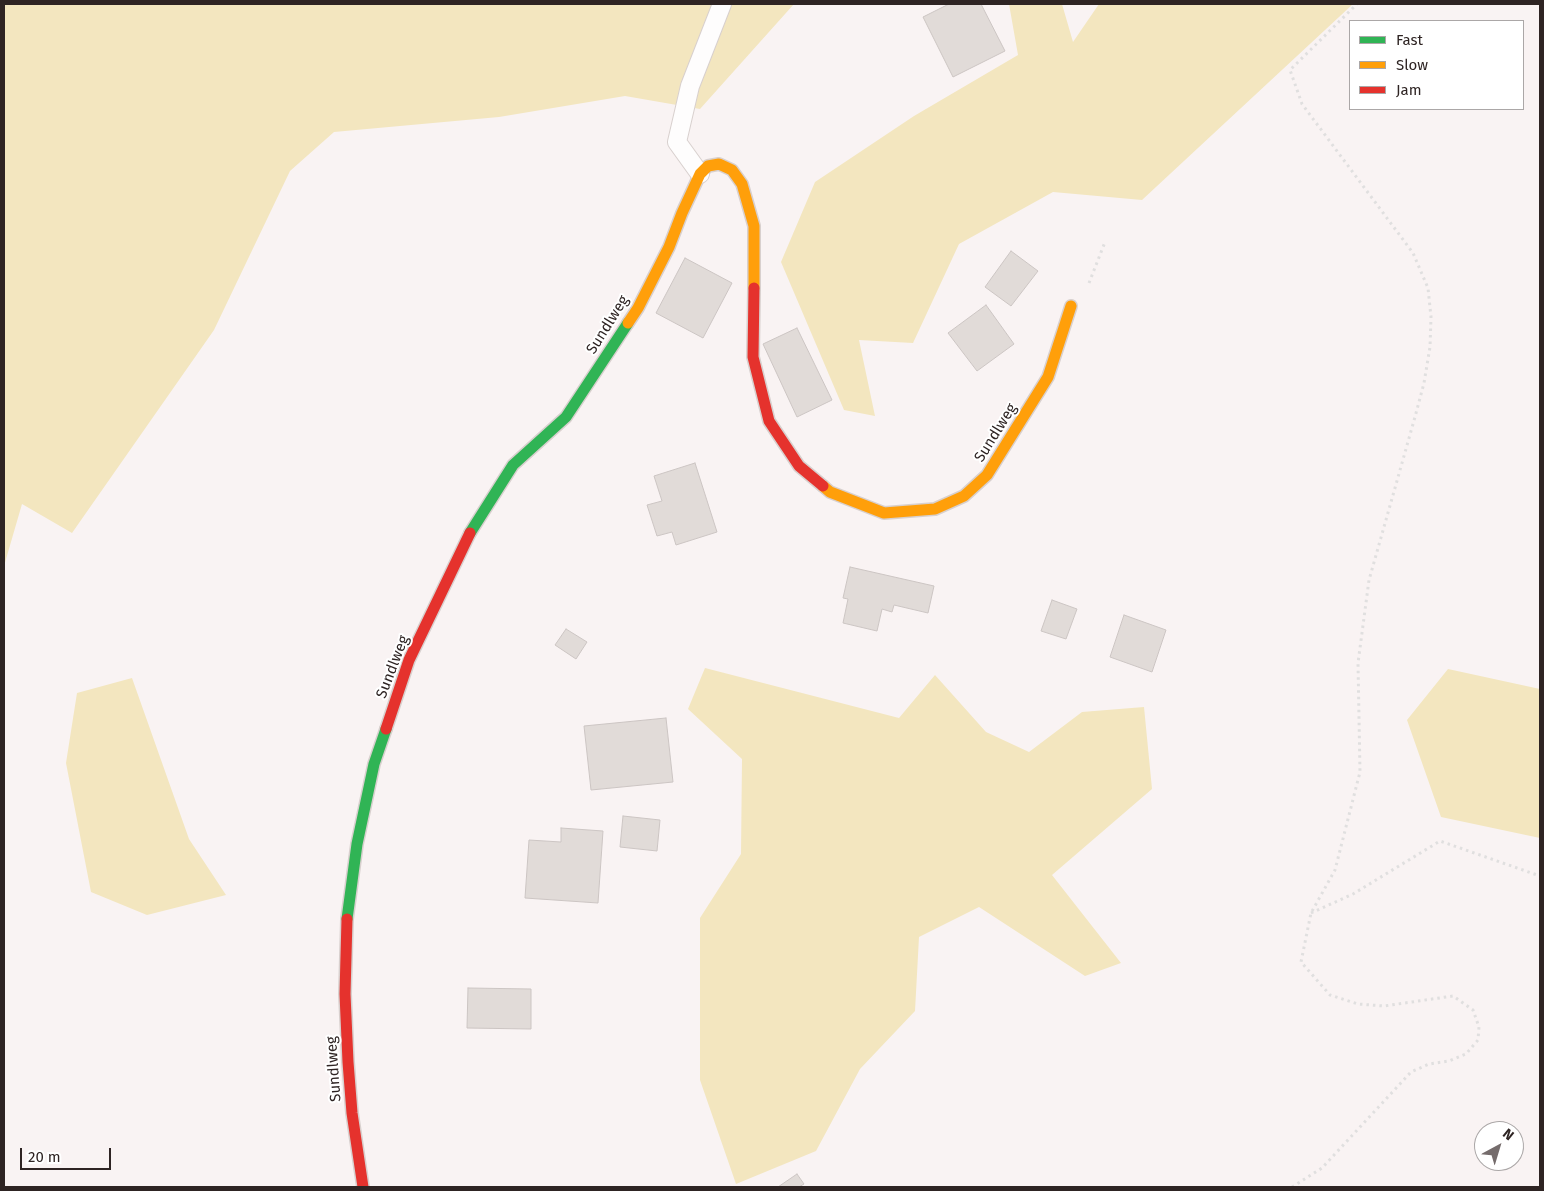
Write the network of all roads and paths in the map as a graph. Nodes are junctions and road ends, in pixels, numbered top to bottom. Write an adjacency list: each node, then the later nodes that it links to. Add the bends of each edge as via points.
1 (722, 4): 3 (lane, via 690,86 677,142)
2 (1357, 4): 7 (path, via 1290,70 1302,104 1413,253 1428,288 1430,347 1424,383 1369,580 1358,663 1360,772 1335,870)
3 (700, 174): 5 (street, Sundlweg, via 708,166 719,164 732,170 742,184 752,218 753,357 770,421 799,466 830,492 884,514 935,509 964,496 987,475 1048,378); 8 (street, Sundlweg, via 669,247 638,308 566,417 513,465 471,530 409,660 378,755 357,844 346,928 348,1062)
4 (1105, 242): 5 (path, via 1089,282)
5 (1071, 306)
6 (1540, 876): 7 (path, via 1440,841 1353,894)
7 (1311, 913): 9 (path, via 1301,962 1330,995 1358,1004 1384,1006 1452,996 1473,1010 1479,1026 1478,1040 1466,1054 1411,1072 1322,1168)
8 (363, 1187)
9 (1292, 1187)

